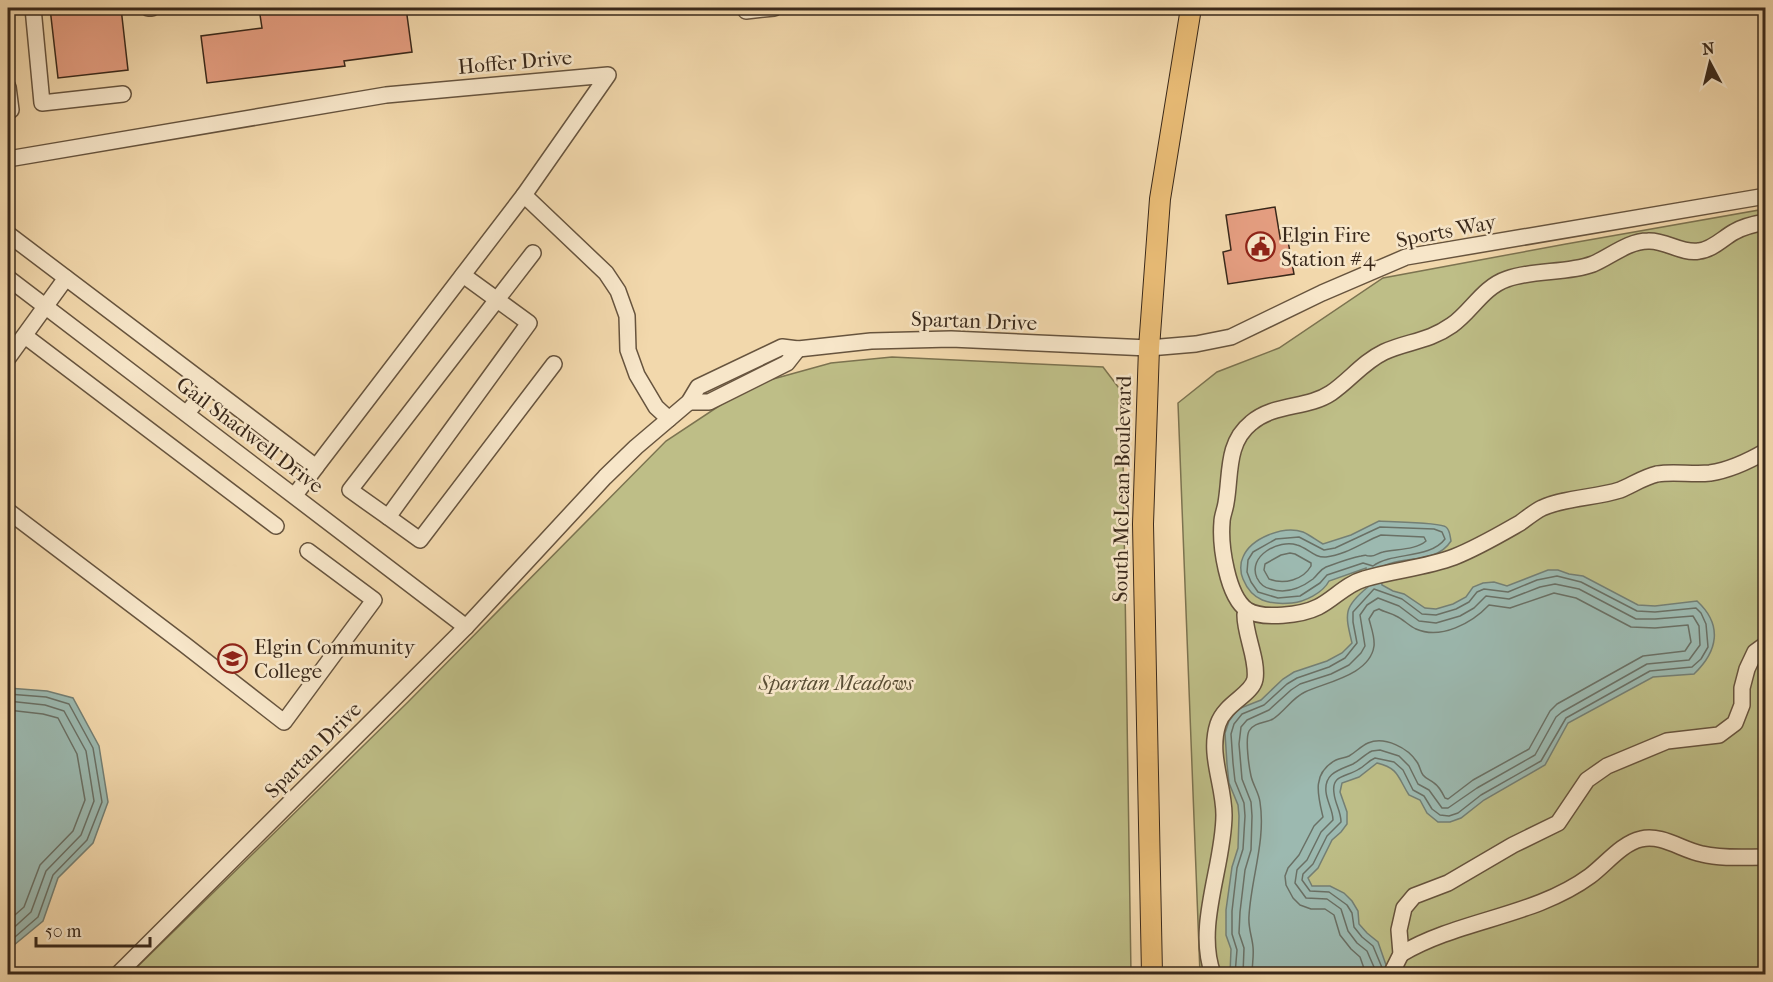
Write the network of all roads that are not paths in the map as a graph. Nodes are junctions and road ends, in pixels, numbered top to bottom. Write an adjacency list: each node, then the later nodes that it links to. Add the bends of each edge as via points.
1 (33, 8): 6 (street, via 42,103)
2 (745, 8): 3 (street)
3 (774, 8)
4 (1191, 8): 20 (main road, South McLean Boulevard, via 1160,199)
5 (8, 87): 7 (street)
6 (123, 94)
7 (11, 110)
8 (8, 159): 9 (street, Hoffer Drive, via 386,96 608,75)
9 (524, 195): 14 (street); 25 (street, via 606,273 618,291 627,316 628,350 636,375)
10 (1766, 196): 20 (street, Sports Way, via 1406,257 1231,338)
11 (1766, 222): 33 (street, via 1737,230 1707,250 1695,252 1647,241 1632,244 1588,266 1527,273 1503,280 1441,332 1368,361 1328,395 1266,413 1250,423 1237,438 1232,454 1221,535 1222,552 1235,593)
12 (8, 234): 16 (street)
13 (533, 253): 17 (street)
14 (463, 275): 17 (street); 27 (street)
15 (8, 278): 18 (street, Gail Shadwell Drive)
16 (66, 278): 18 (street); 23 (street)
17 (498, 300): 30 (street, via 529,323); 30 (street, via 350,490)
18 (46, 308): 19 (street); 24 (street, Gail Shadwell Drive)
19 (25, 336): 21 (street); 31 (street)
20 (1149, 348): 25 (street, Spartan Drive, via 951,339 782,347 698,387 689,402); 39 (main road, South McLean Boulevard, via 1143,524)
21 (8, 358)
22 (554, 364): 30 (street, via 420,540)
23 (210, 386): 24 (street); 27 (street)
24 (187, 413): 28 (street, Gail Shadwell Drive)
25 (669, 419): 34 (street, Spartan Drive, via 605,477)
26 (1766, 451): 33 (street, via 1711,473 1654,475 1619,490 1542,508 1475,548 1366,578 1318,607 1300,613 1281,616)
27 (316, 467): 28 (street)
28 (295, 495): 34 (street, Gail Shadwell Drive)
29 (8, 511): 32 (street, via 284,722 374,600)
30 (388, 517)
31 (276, 526)
32 (309, 551)
33 (1250, 612): 40 (street, via 1245,615 1245,624 1254,682 1223,712 1214,740 1224,813 1209,923)
34 (466, 627): 38 (street, Spartan Drive)
35 (1766, 644): 37 (street, via 1755,652 1747,669 1735,723 1719,735 1667,741 1607,766 1587,780 1558,823 1448,884 1414,896 1404,908)
36 (1766, 857): 37 (street, via 1701,854 1662,840 1638,839 1567,889 1525,908 1461,927)
37 (1396, 964)
38 (118, 975)
39 (1152, 975)
40 (1213, 975)

